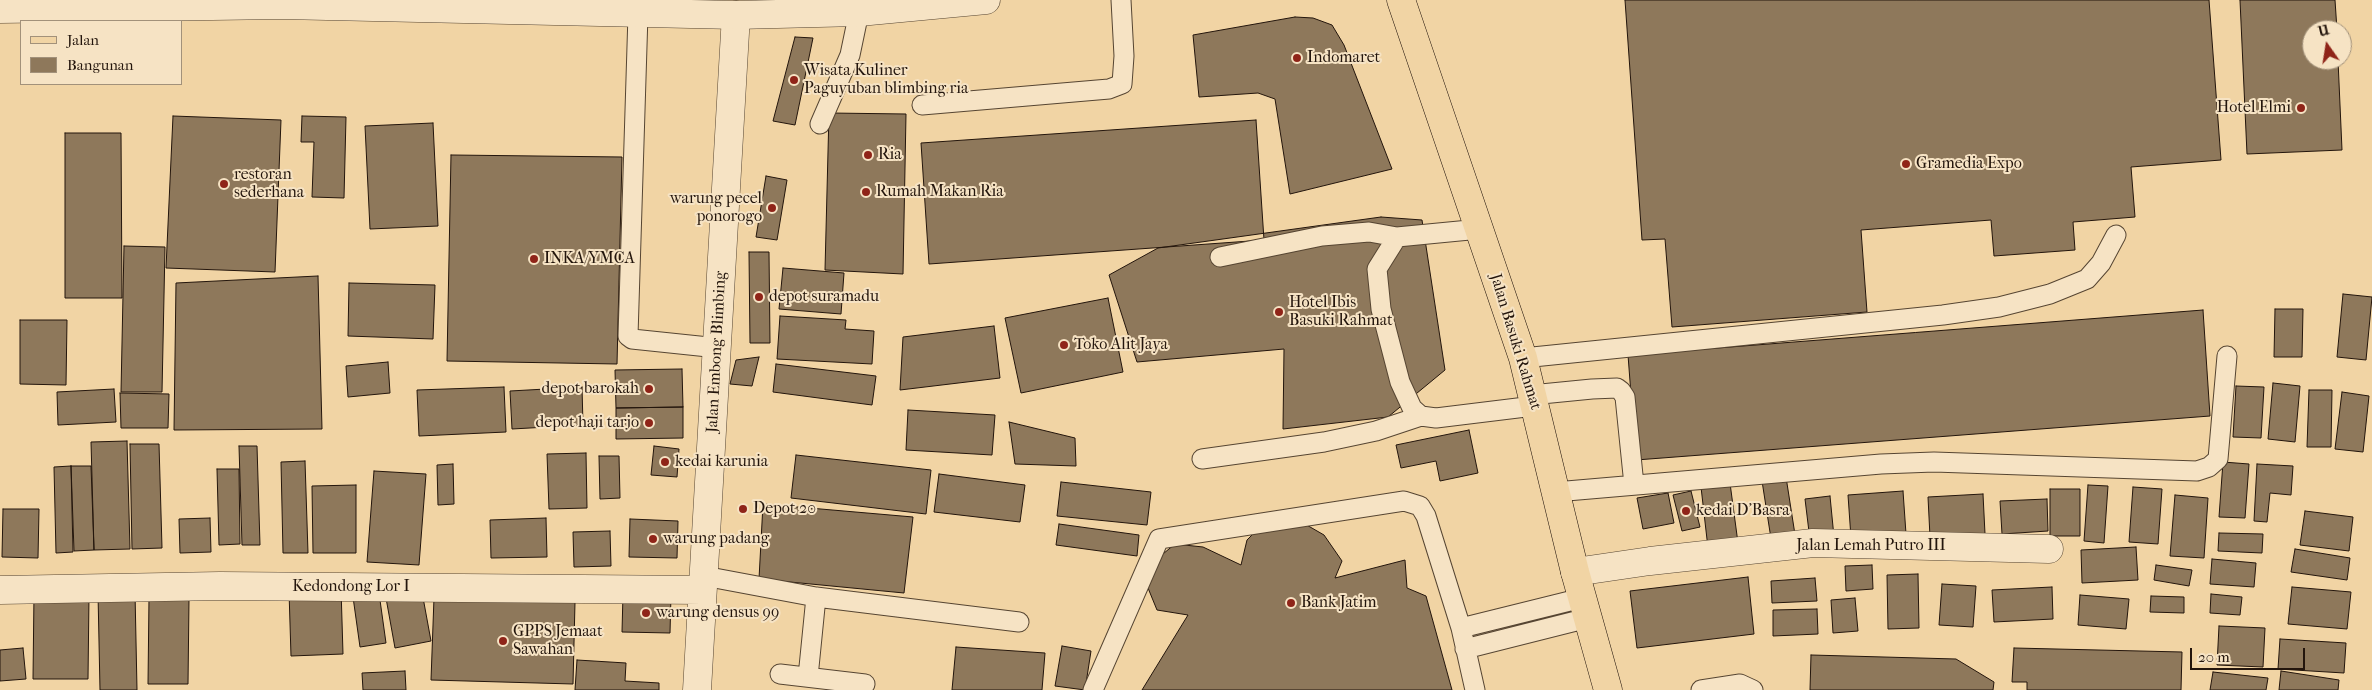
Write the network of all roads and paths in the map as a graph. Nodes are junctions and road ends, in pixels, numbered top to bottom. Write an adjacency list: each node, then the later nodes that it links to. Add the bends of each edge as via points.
1 (986, 0): 6 (street)
2 (1122, 0): 9 (lane, via 1122,84 1109,89)
3 (1401, 0): 11 (main road, Jalan Basuki Rahmat)
4 (282, 3): 5 (street); 7 (street)
5 (4, 11)
6 (858, 12): 8 (street); 10 (lane, via 850,55)
7 (638, 14): 8 (street); 15 (lane, via 628,336)
8 (736, 14): 15 (street, Jalan Embong Blimbing)
9 (922, 105)
10 (820, 124)
11 (1480, 228): 13 (lane); 17 (main road, Jalan Basuki Rahmat)
12 (2116, 236): 17 (lane, via 2101,263 2087,279 2050,294 1999,307)
13 (1396, 237): 14 (lane, via 1369,232 1322,236); 19 (lane, via 1377,269 1381,309 1400,382 1412,408)
14 (1220, 257)
15 (718, 348): 25 (street, Jalan Embong Blimbing)
16 (2227, 356): 21 (lane, via 2218,459 2209,467 2196,471 1934,462)
17 (1523, 358): 18 (main road, Jalan Basuki Rahmat)
18 (1533, 401): 19 (lane, via 1436,418); 21 (lane, via 1592,389 1617,388 1621,391 1625,397); 22 (main road, Jalan Basuki Rahmat)
19 (1421, 416): 20 (lane, via 1376,431 1324,442)
20 (1202, 459)
21 (1634, 485): 22 (lane)
22 (1556, 492): 24 (main road, Jalan Basuki Rahmat)
23 (2049, 549): 24 (street, Jalan Lemah Putro III, via 1813,543)
24 (1575, 572): 28 (main road, Jalan Basuki Rahmat)
25 (703, 583): 26 (street, Kedondong Lor I); 27 (lane); 35 (street, Jalan Embong Blimbing)
26 (0, 590)
27 (816, 597): 29 (lane); 33 (lane)
28 (1585, 608): 30 (lane); 31 (lane); 38 (main road, Jalan Basuki Rahmat)
29 (1019, 622)
30 (1461, 628): 31 (lane); 36 (lane, via 1426,516 1420,506 1404,501 1158,539)
31 (1466, 649): 37 (lane)
32 (780, 674): 33 (lane)
33 (808, 677): 34 (lane)
34 (865, 684)
35 (697, 690)
36 (1093, 690)
37 (1476, 690)
38 (1608, 690)
39 (1701, 690): 40 (lane, via 1740,684)
40 (1753, 690)

